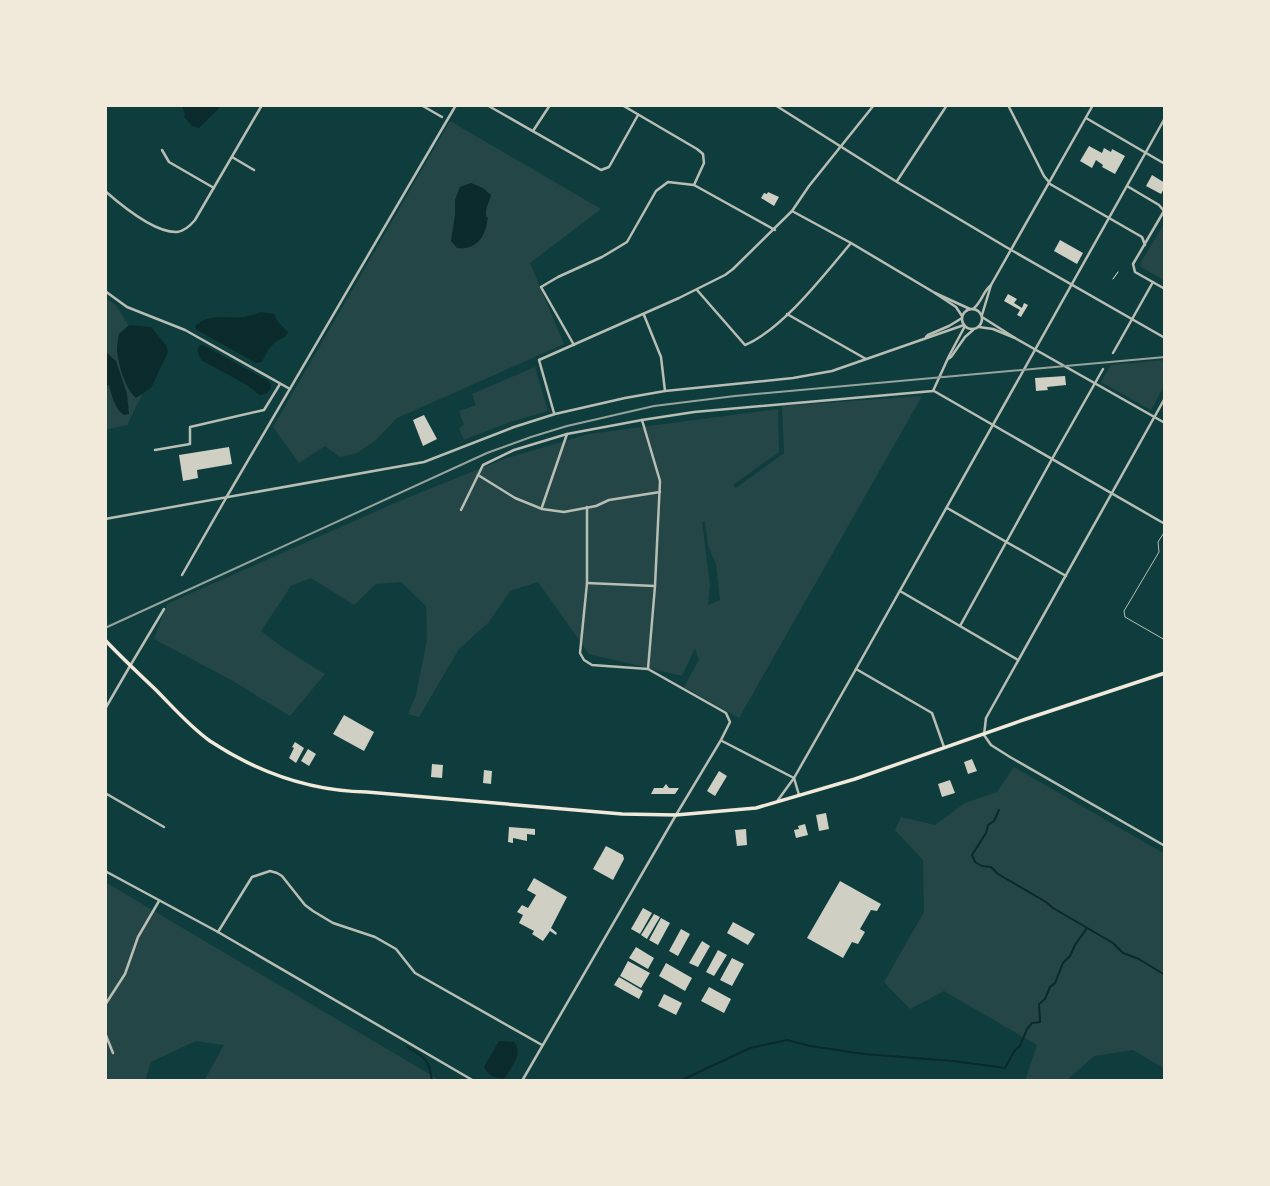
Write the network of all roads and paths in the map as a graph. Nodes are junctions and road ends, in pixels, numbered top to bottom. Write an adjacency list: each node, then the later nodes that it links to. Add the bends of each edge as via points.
1 (262, 105): 22 (street)
2 (421, 105): 15 (street)
3 (456, 105): 69 (street)
4 (487, 105): 18 (street)
5 (550, 105): 18 (street)
6 (622, 105): 14 (street)
7 (775, 105): 13 (street)
8 (791, 105): 13 (street)
9 (874, 105): 19 (street)
10 (947, 105): 25 (street)
11 (1008, 105): 26 (street)
12 (1093, 105): 16 (street)
13 (787, 112): 19 (street)
14 (638, 115): 18 (street, via 609,167 601,170); 27 (street, via 703,154)
15 (442, 117)
16 (1086, 118): 21 (street); 26 (street)
17 (1165, 118): 21 (street)
18 (533, 131)
19 (840, 147): 25 (street); 31 (street)
20 (162, 150): 29 (street, via 169,162)
21 (1145, 152): 23 (street); 28 (street)
22 (232, 157): 24 (street); 29 (street)
23 (1165, 164)
24 (254, 170)
25 (897, 182): 39 (street)
26 (1050, 184): 33 (street); 39 (street)
27 (694, 185): 34 (street); 61 (street, via 668,182 656,191 627,242 541,287)
28 (1127, 186): 32 (street); 33 (street)
29 (214, 188): 30 (street, via 195,220 176,232 161,230)
30 (105, 191)
31 (792, 211): 34 (street); 37 (street)
32 (1165, 211): 35 (street)
33 (1109, 218): 36 (street); 43 (street)
34 (775, 230): 46 (street, via 733,269)
35 (1151, 234): 36 (street); 38 (street)
36 (1142, 237): 38 (street)
37 (851, 243): 48 (street); 50 (street)
38 (1144, 245): 42 (street, via 1133,264 1135,272)
39 (1011, 250): 43 (street); 44 (street)
40 (1118, 272): 41 (path)
41 (1113, 279)
42 (1153, 282): 45 (street); 54 (street)
43 (1071, 284): 54 (street); 62 (street)
44 (991, 285): 49 (street); 52 (street)
45 (1165, 289)
46 (696, 290): 50 (street, via 744,345); 51 (street)
47 (105, 291): 68 (street, via 127,307 197,336)
48 (935, 293): 49 (street); 53 (street)
49 (972, 309): 52 (street); 53 (street)
50 (787, 314): 64 (street)
51 (644, 315): 61 (street); 70 (street, via 661,358)
52 (982, 316): 56 (street); 59 (street)
53 (962, 317): 55 (street); 58 (street)
54 (1133, 318): 60 (street); 63 (street)
55 (964, 326): 57 (street); 58 (street); 65 (street)
56 (979, 327): 57 (street); 59 (street)
57 (973, 330): 65 (street)
58 (926, 337): 64 (street)
59 (1015, 338): 62 (street)
60 (1165, 338)
61 (573, 345): 73 (street, via 539,360)
62 (1035, 349): 67 (street); 77 (street)
63 (1113, 353)
64 (866, 359): 70 (street, via 808,376)
65 (948, 359): 71 (street)
66 (1103, 369): 67 (street)
67 (1096, 383): 74 (street); 80 (street)
68 (280, 384): 69 (street); 79 (street, via 264,410 190,427 190,444)
69 (290, 389): 84 (street)
70 (665, 391): 73 (street)
71 (933, 391): 75 (street); 77 (street)
72 (1165, 398): 74 (street)
73 (555, 414): 84 (street, via 424,462)
74 (1154, 417): 76 (street); 83 (street)
75 (642, 419): 78 (street); 82 (street)
76 (1165, 423)
77 (992, 425): 80 (street); 86 (street)
78 (567, 434): 81 (street, via 496,458 483,465); 87 (street)
79 (155, 450)
80 (1052, 458): 83 (street); 92 (street)
81 (478, 475): 87 (street); 88 (street)
82 (660, 492): 85 (street); 96 (street)
83 (1112, 493): 90 (street); 94 (street)
84 (226, 498): 89 (street); 93 (street)
85 (587, 507): 87 (street, via 564,512); 95 (street)
86 (947, 508): 92 (street); 97 (street)
87 (542, 509)
88 (461, 510)
89 (105, 519)
90 (1165, 524)
91 (1165, 531): 101 (lane, via 1124,611 1125,617)
92 (1007, 542): 94 (street); 99 (street)
93 (182, 576)
94 (1066, 576): 102 (street)
95 (587, 583): 96 (street); 104 (street, via 580,653 584,660 592,665)
96 (655, 586): 104 (street)
97 (900, 591): 99 (street); 105 (street)
98 (164, 609): 103 (street)
99 (960, 626): 102 (street)
100 (105, 640): 103 (main road)
101 (1165, 640)
102 (1018, 660): 108 (street, via 985,718)
103 (130, 666): 107 (street); 115 (main road, via 210,740 242,760 311,786)
104 (648, 669): 109 (street, via 726,713 730,722)
105 (856, 669): 110 (street, via 932,713); 111 (street)
106 (1165, 673): 108 (main road)
107 (105, 709)
108 (984, 735): 110 (main road); 117 (street, via 1010,757)
109 (721, 740): 111 (street); 115 (street)
110 (944, 747): 113 (main road)
111 (794, 778): 113 (street); 114 (street)
112 (105, 793): 116 (street)
113 (799, 795): 114 (main road)
114 (776, 802): 115 (main road)
115 (676, 815): 123 (street)
116 (164, 827)
117 (1165, 846)
118 (105, 871): 119 (street)
119 (159, 901): 120 (street); 121 (street)
120 (218, 932): 123 (street, via 252,877 277,873 313,911 396,949 415,973); 125 (street)
121 (105, 1005)
122 (105, 1032): 124 (street)
123 (542, 1045): 126 (street)
124 (114, 1053)
125 (474, 1081)
126 (522, 1081)

